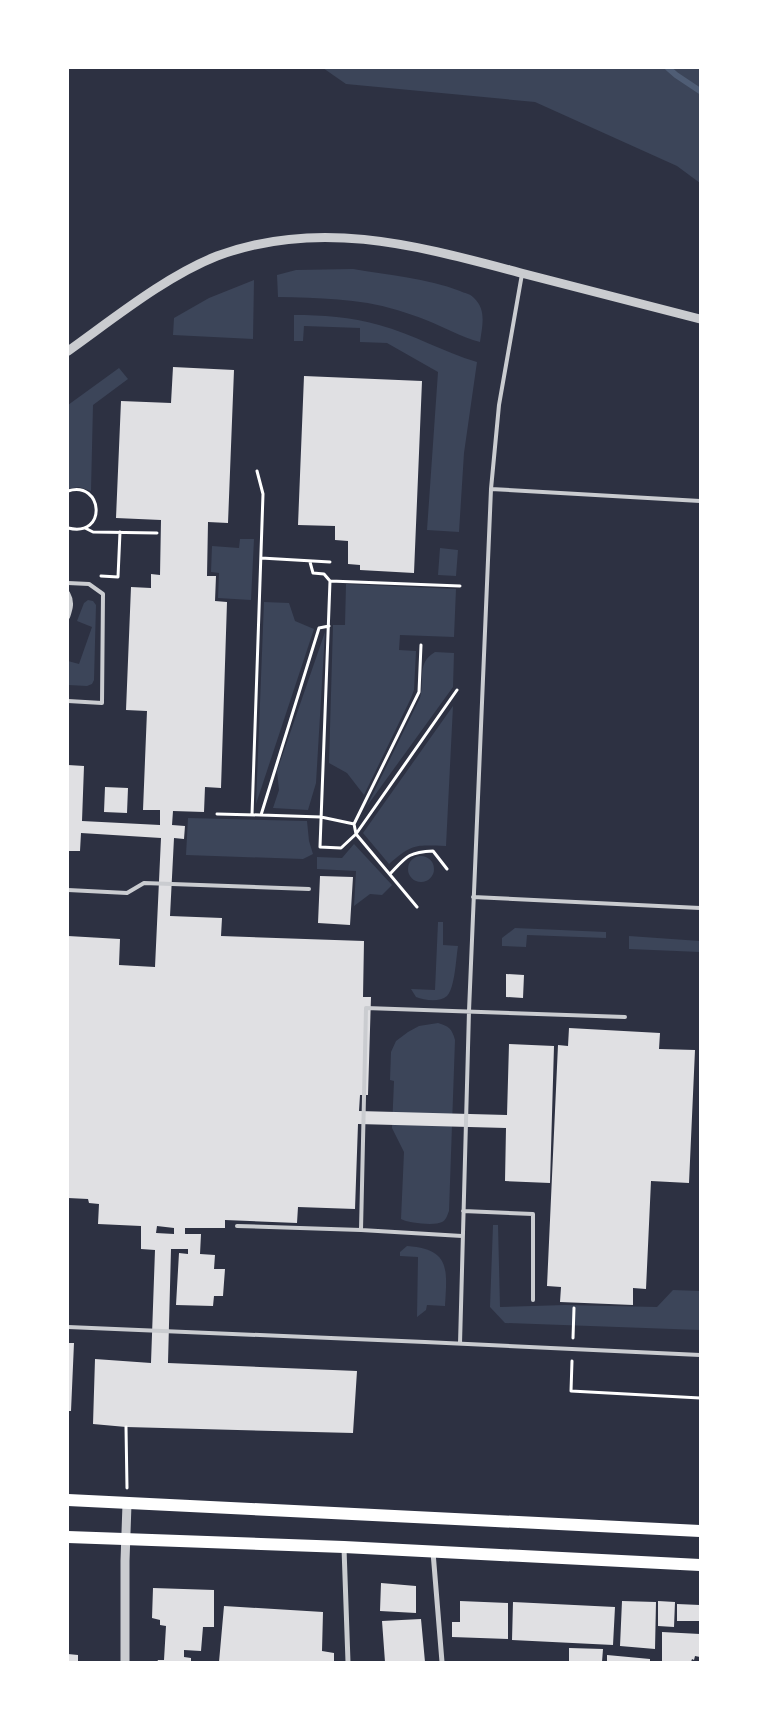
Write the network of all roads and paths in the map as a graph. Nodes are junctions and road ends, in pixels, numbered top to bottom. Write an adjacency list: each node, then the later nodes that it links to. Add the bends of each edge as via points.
1 (522, 273): 2 (street); 3 (street, via 377,240 321,237 280,240 217,256 185,272); 5 (lane, via 499,405)
2 (700, 319)
3 (68, 351)
4 (257, 470): 12 (path, via 263,494)
5 (491, 489): 7 (lane); 35 (lane)
6 (68, 491): 9 (path, via 84,490 94,500 95,517)
7 (700, 501)
8 (68, 528): 9 (path)
9 (86, 528): 10 (path, via 92,532)
10 (120, 532): 11 (path); 15 (path)
11 (157, 533)
12 (261, 558): 13 (path); 26 (path)
13 (310, 562): 14 (path); 16 (path, via 313,573 324,574)
14 (330, 562)
15 (118, 577)
16 (330, 580): 18 (path); 21 (path)
17 (68, 583): 24 (lane, via 89,584 103,594 102,702)
18 (460, 586)
19 (68, 593): 20 (lane, via 72,606)
20 (68, 617)
21 (329, 626): 27 (path, via 319,628); 28 (path)
22 (421, 645): 29 (path, via 419,692)
23 (456, 690): 30 (path)
24 (68, 701)
25 (217, 814): 26 (path)
26 (252, 815): 27 (path)
27 (261, 815): 28 (path)
28 (321, 817): 29 (path); 30 (path, via 320,846 341,848)
29 (354, 824): 30 (path)
30 (356, 834): 32 (path)
31 (447, 869): 32 (path, via 433,852 418,852 407,856)
32 (390, 874): 36 (path)
33 (309, 889): 34 (lane, via 144,883 127,893)
34 (68, 890)
35 (473, 897): 37 (lane); 38 (lane)
36 (417, 907)
37 (700, 908)
38 (468, 1011): 39 (lane); 40 (lane); 42 (lane, via 366,1008)
39 (625, 1017)
40 (463, 1211): 43 (lane); 44 (lane, via 532,1214)
41 (237, 1226): 42 (lane)
42 (361, 1230): 43 (lane)
43 (462, 1236): 46 (lane)
44 (533, 1300)
45 (68, 1327): 46 (lane)
46 (460, 1344): 47 (lane)
47 (700, 1355)
48 (572, 1372): 49 (path, via 571,1391)
49 (700, 1398)
50 (126, 1427): 52 (path)
51 (68, 1500): 52 (main road)
52 (127, 1504): 53 (main road); 55 (street)
53 (700, 1531)
54 (68, 1537): 55 (main road)
55 (126, 1539): 56 (main road); 59 (street)
56 (344, 1547): 57 (main road); 60 (street)
57 (433, 1552): 58 (main road); 61 (street)
58 (700, 1565)
59 (125, 1662)
60 (348, 1662)
61 (442, 1662)

